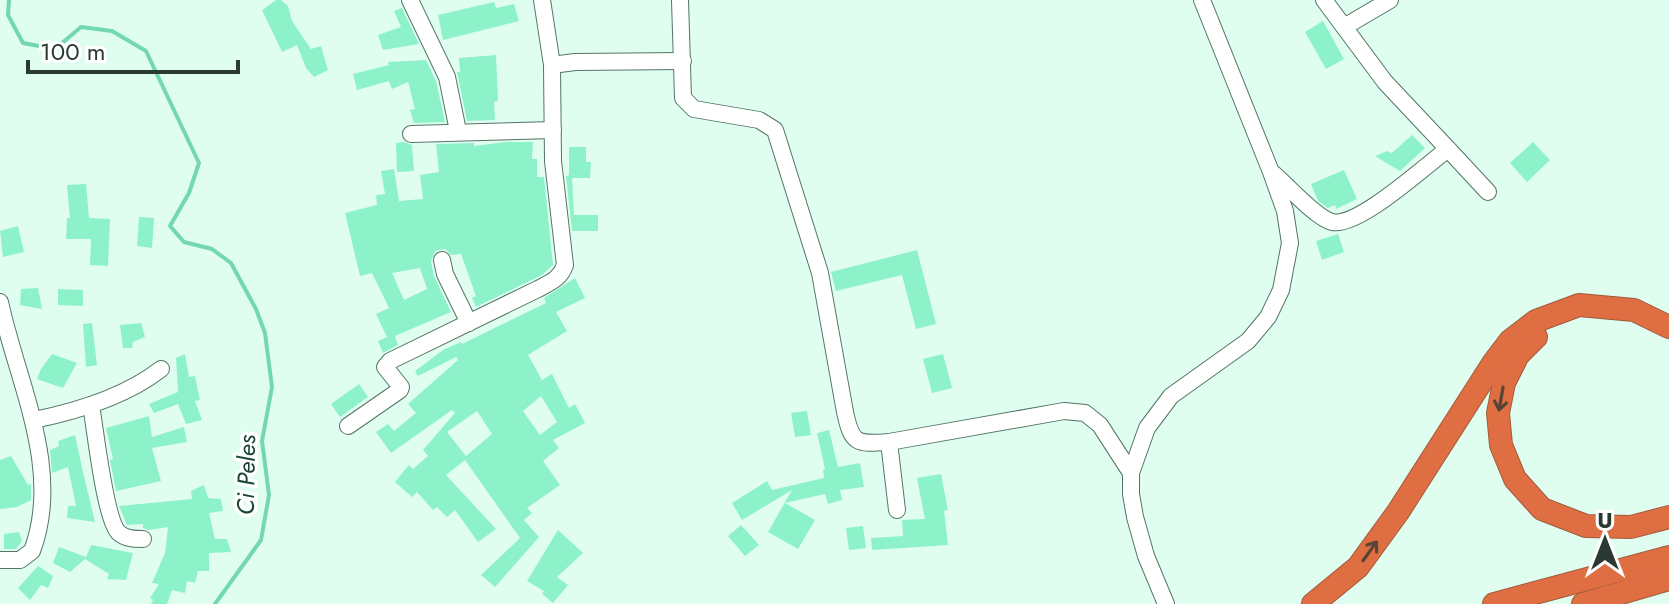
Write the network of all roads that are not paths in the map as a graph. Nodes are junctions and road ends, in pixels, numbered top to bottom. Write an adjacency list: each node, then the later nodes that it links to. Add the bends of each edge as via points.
1 (410, 0): 11 (street, via 447,77)
2 (542, 0): 9 (street)
3 (680, 0): 8 (street)
4 (1202, 0): 14 (street)
5 (1324, 0): 7 (street)
6 (1390, 0): 7 (street)
7 (1344, 27): 13 (street, via 1385,82)
8 (683, 61): 9 (street); 25 (street, via 683,98 694,109 759,120 775,130 820,273 849,432 859,443)
9 (552, 65): 10 (street)
10 (553, 130): 11 (street); 18 (street, via 563,272)
11 (458, 131): 12 (street)
12 (411, 134)
13 (1448, 149): 14 (street, via 1367,211 1342,223 1325,219); 15 (street)
14 (1271, 172): 26 (street, via 1290,243 1281,290 1248,341 1171,396 1147,428)
15 (1488, 192)
16 (442, 260): 18 (street)
17 (0, 302): 23 (street)
18 (469, 323): 24 (street, via 386,365 400,390)
19 (1669, 327): 34 (highway, one-way to 19, via 1358,567 1510,341 1536,321 1579,305 1634,310)
20 (1669, 340): 28 (highway, one-way to 28, via 1617,315 1580,314 1546,327 1518,355 1504,383 1498,413 1501,445 1515,479 1542,509 1586,526 1631,527)
21 (161, 369): 22 (street)
22 (91, 405): 23 (street); 29 (street, via 116,531)
23 (34, 420): 31 (street, via 43,491 34,544 25,558)
24 (348, 426)
25 (889, 442): 26 (street, via 1064,411 1085,413 1100,425); 27 (street)
26 (1131, 473): 33 (street, via 1135,517)
27 (897, 510)
28 (1669, 517)
29 (143, 539)
30 (1669, 557): 35 (highway)
31 (0, 560)
32 (1669, 579): 36 (highway)
33 (1164, 597)
34 (1313, 604)
35 (1494, 604)
36 (1583, 604)

